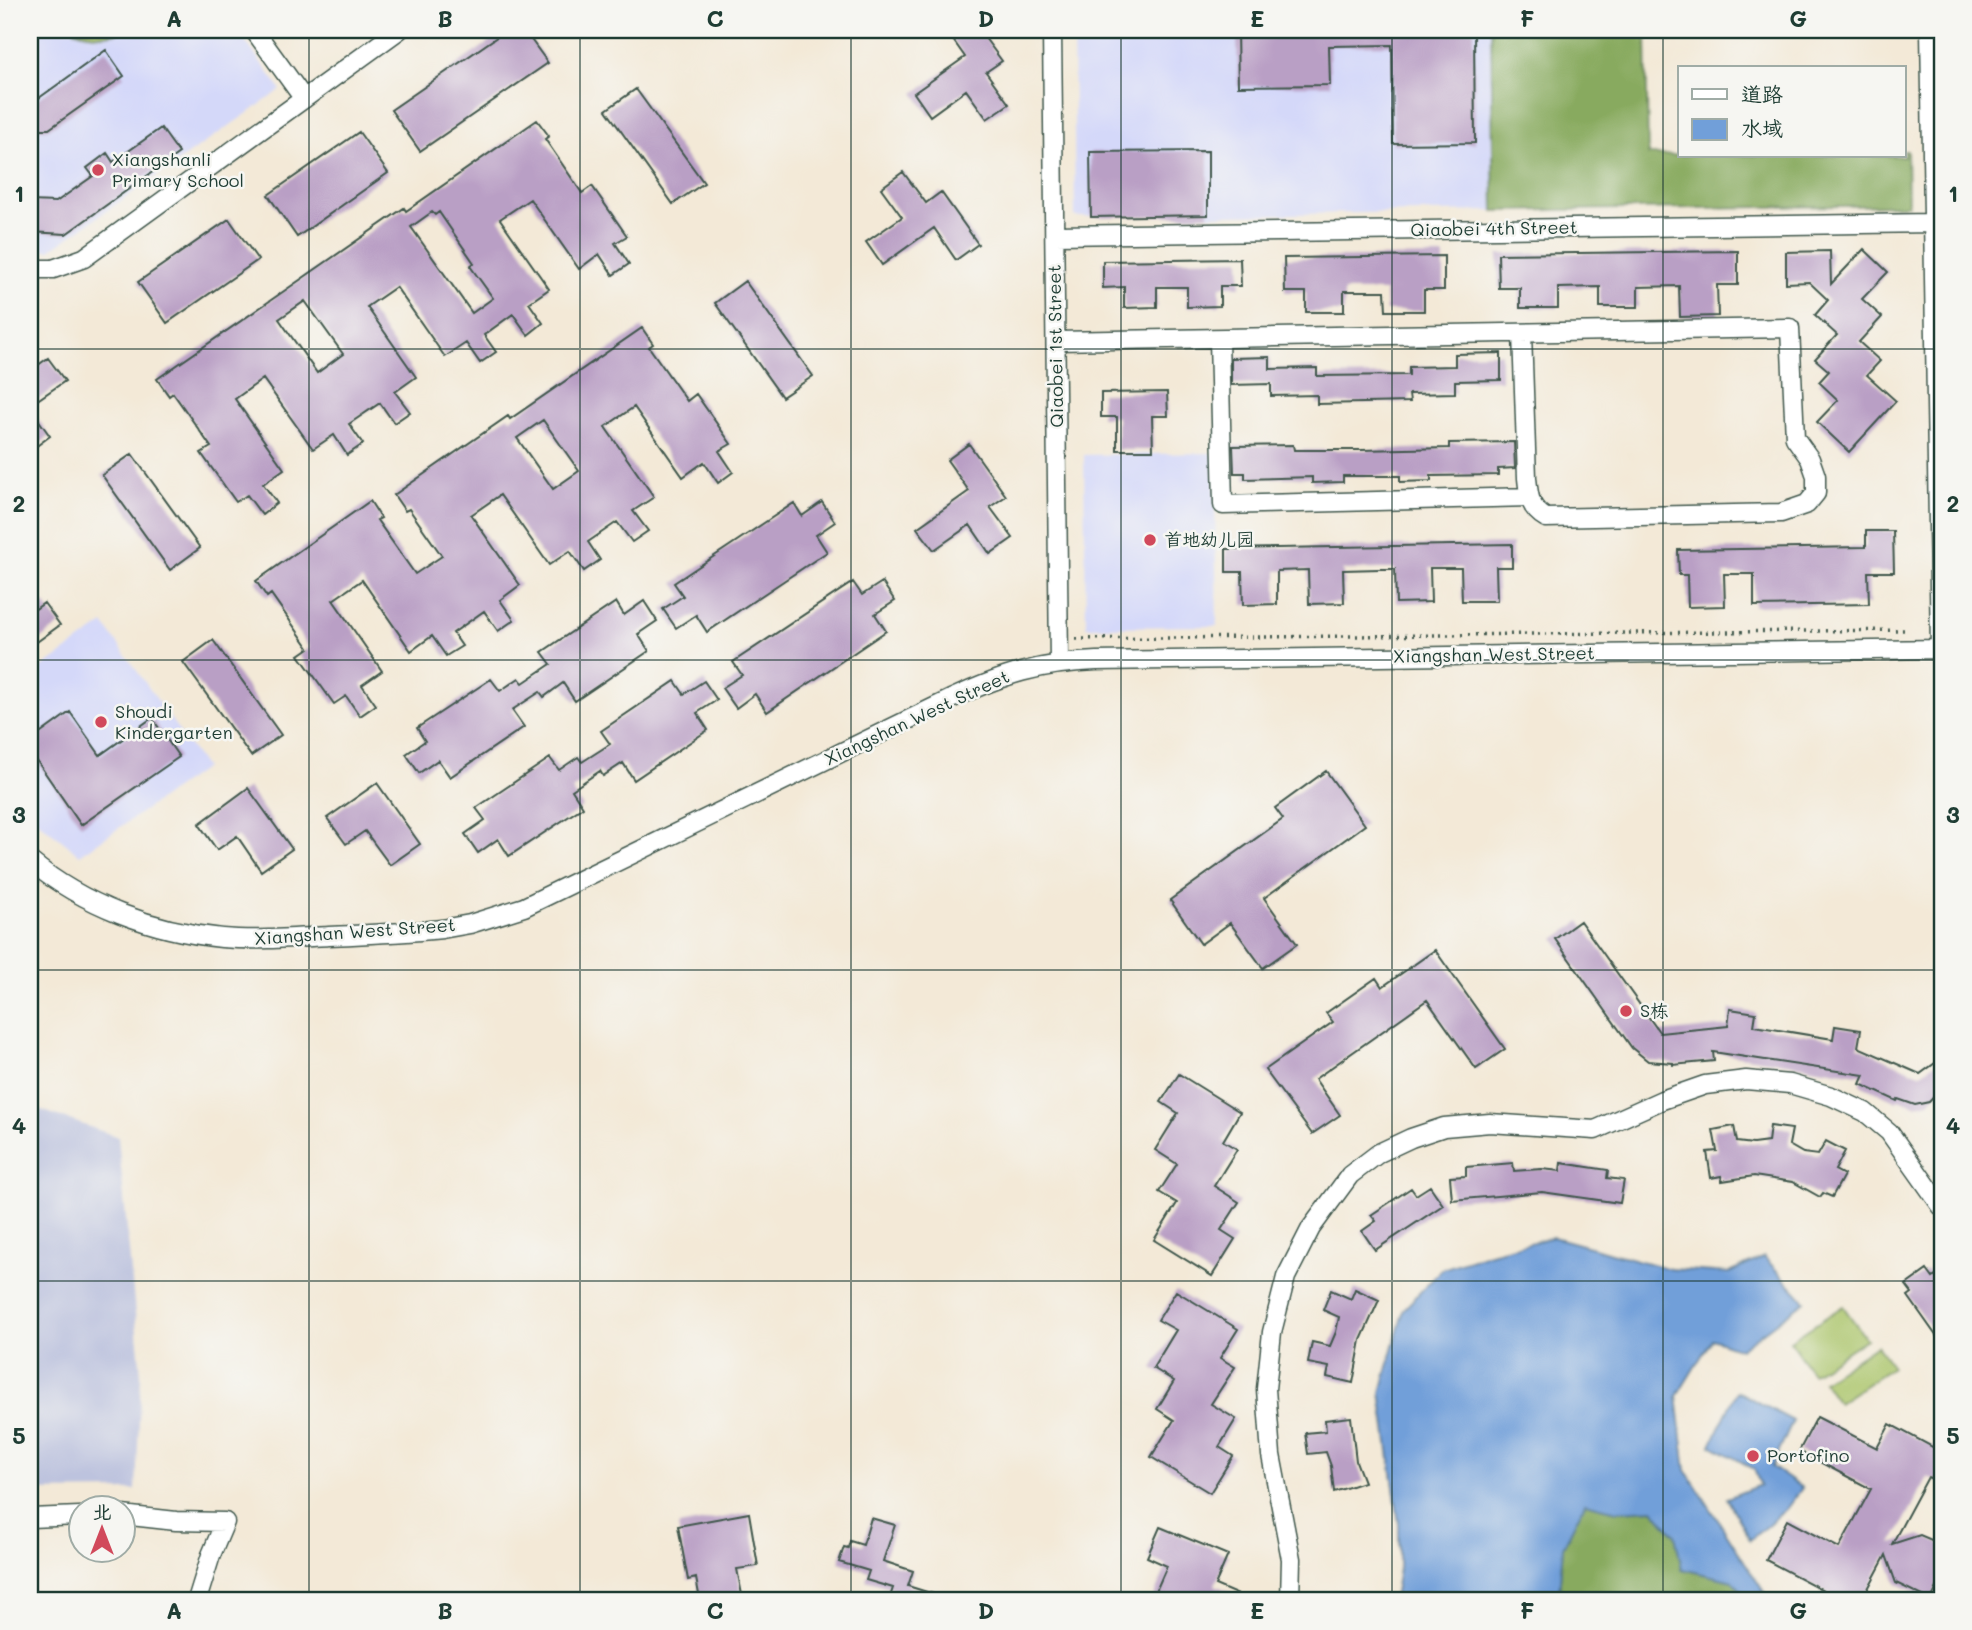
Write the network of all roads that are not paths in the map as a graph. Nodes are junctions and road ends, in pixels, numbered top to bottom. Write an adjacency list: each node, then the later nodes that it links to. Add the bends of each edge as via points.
1 (254, 30): 5 (street)
2 (399, 30): 5 (street)
3 (1052, 30): 7 (street, Qiaobei 1st Street)
4 (1930, 30): 6 (street)
5 (303, 99): 8 (street, via 84,258 53,269)
6 (1934, 223): 7 (street, Qiaobei 4th Street); 13 (street)
7 (1055, 235): 11 (street, Qiaobei 1st Street)
8 (30, 269)
9 (1522, 333): 10 (street); 12 (street); 12 (street, via 1790,328 1795,438 1816,476 1816,493 1807,504 1781,513 1546,518 1535,512)
10 (1219, 339): 11 (street); 12 (street, via 1223,505)
11 (1056, 341): 14 (street, Qiaobei 1st Street)
12 (1530, 497)
13 (1941, 649): 14 (street, Xiangshan West Street)
14 (1059, 663): 15 (street, Xiangshan West Street, via 986,683 550,895 470,924 414,932 257,939 200,935 122,914 61,883)
15 (30, 860)
16 (1942, 1207): 21 (street, via 1889,1132 1865,1112 1790,1084 1746,1080 1705,1085 1595,1130 1490,1123 1444,1127 1379,1153 1350,1175 1311,1228 1286,1277 1272,1332 1266,1390 1271,1455 1291,1559)
17 (66, 1517): 19 (street)
18 (136, 1517): 20 (street, via 225,1522)
19 (30, 1518)
20 (197, 1600)
21 (1290, 1600)

